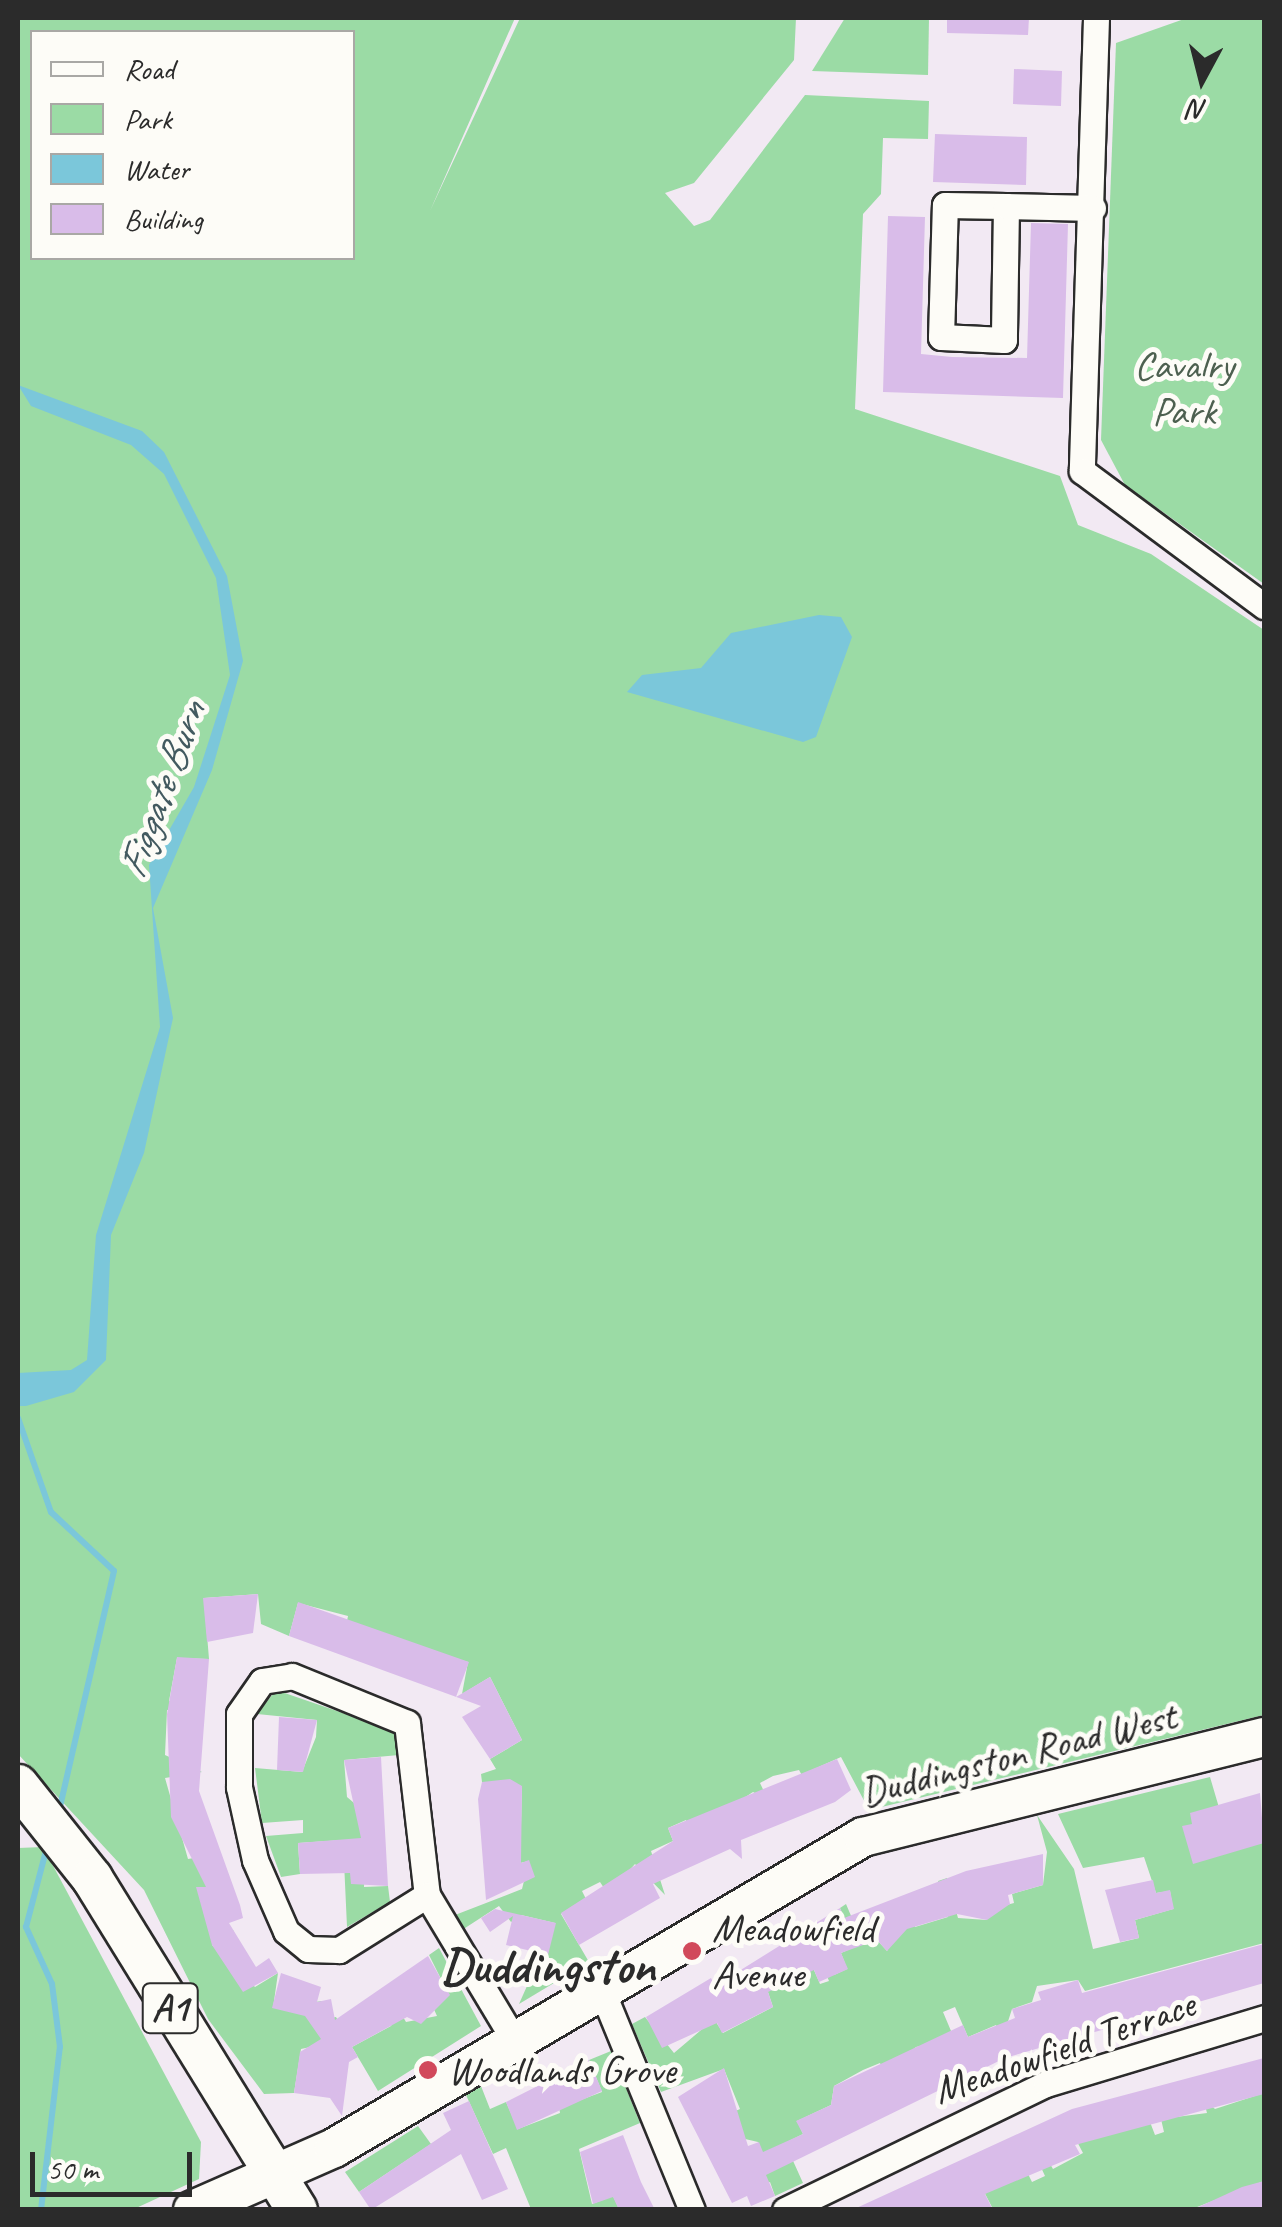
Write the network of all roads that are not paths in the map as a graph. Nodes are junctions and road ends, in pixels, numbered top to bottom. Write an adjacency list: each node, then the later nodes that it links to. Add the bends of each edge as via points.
1 (1096, 18): 3 (street)
2 (1006, 206): 2 (street, via 945,205 941,337 1004,340); 3 (street)
3 (1093, 208): 4 (street, via 1082,471)
4 (1264, 606)
5 (1264, 1737): 8 (street, Duddingston Road West, via 887,1828 790,1873)
6 (41, 1813): 11 (main road, A1)
7 (427, 1895): 7 (street, via 339,1950 308,1949 286,1931 254,1860 238,1787 239,1714 262,1681 292,1676 407,1723); 10 (street)
8 (600, 1986): 10 (street, Duddingston Road West); 13 (street)
9 (1264, 2018): 14 (street, Meadowfield Terrace, via 1046,2084)
10 (513, 2038): 11 (street, Duddingston Road West)
11 (289, 2192): 12 (street, Duddingston Road West)
12 (193, 2210)
13 (692, 2210)
14 (785, 2210)

